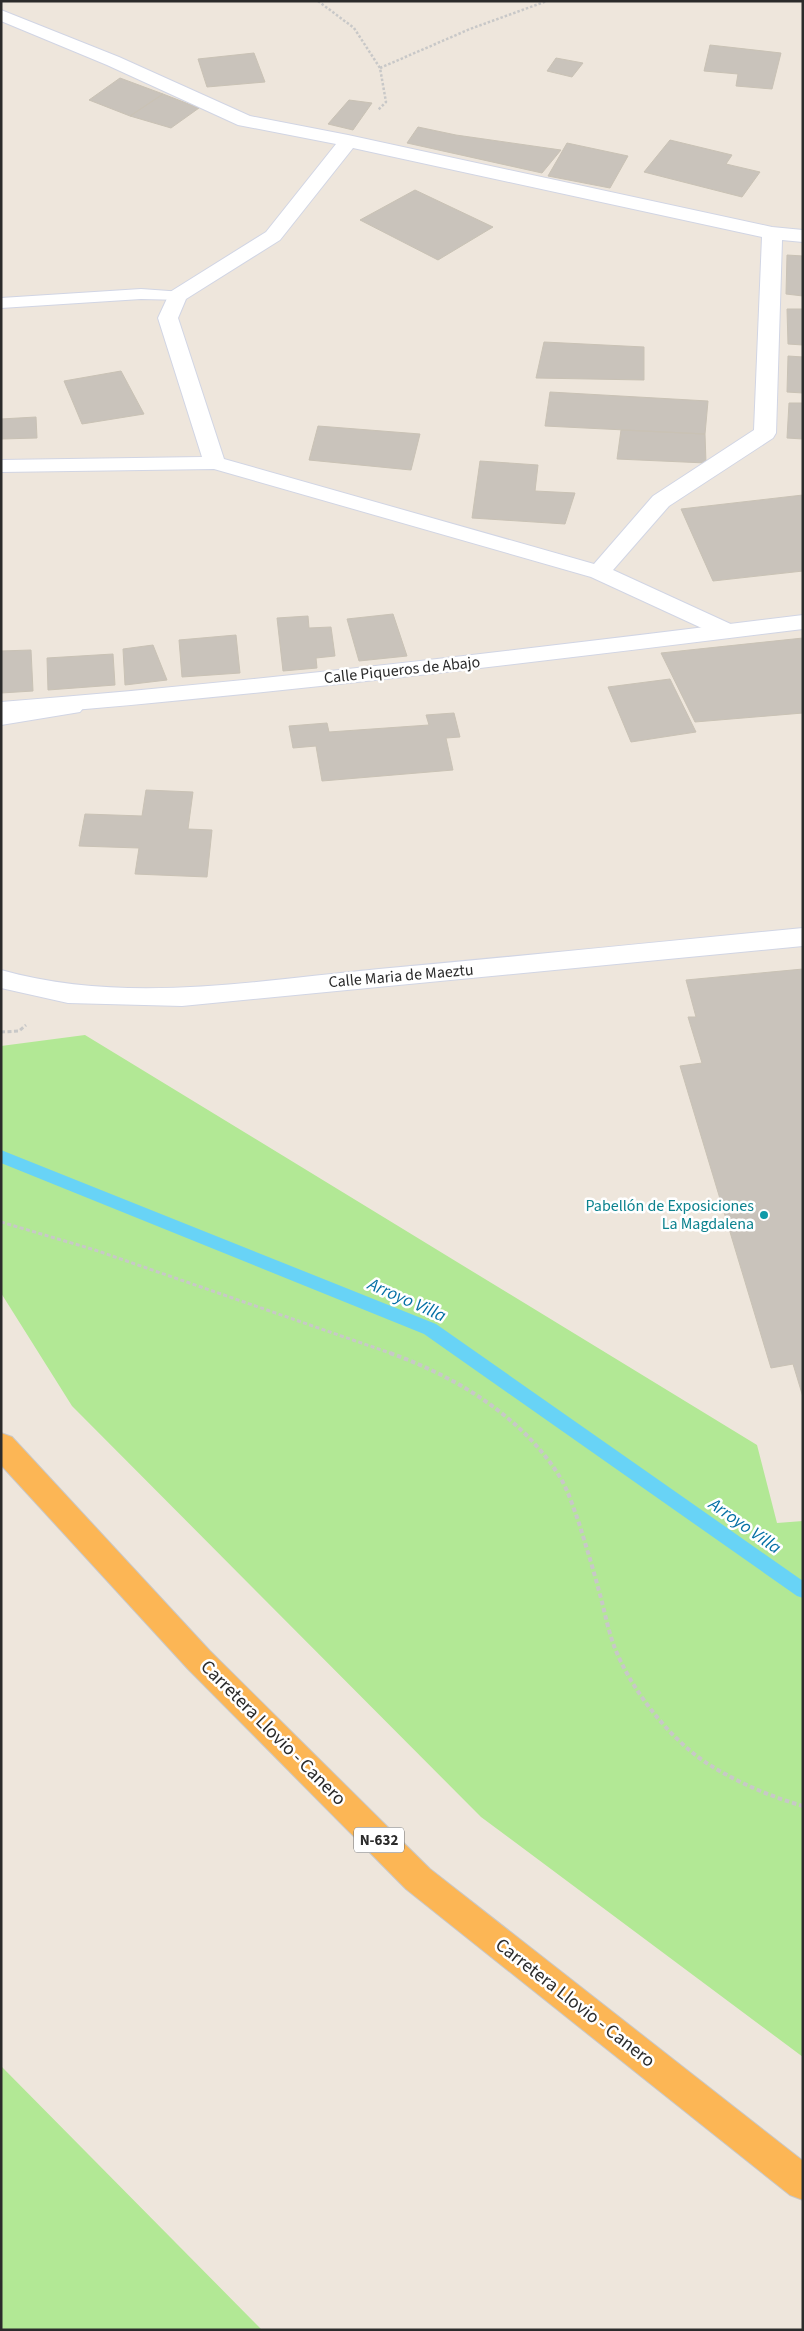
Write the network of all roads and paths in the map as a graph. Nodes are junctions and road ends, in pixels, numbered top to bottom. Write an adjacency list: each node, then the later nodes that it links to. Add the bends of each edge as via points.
1 (318, 1): 4 (path, via 354,28)
2 (547, 1): 4 (path, via 470,28)
3 (1, 15): 5 (street, via 245,121)
4 (380, 68): 5 (path, via 386,102)
5 (348, 141): 6 (street); 8 (street, via 272,236)
6 (772, 233): 7 (street); 12 (street, via 765,433 661,501)
7 (803, 236)
8 (177, 296): 9 (lane, via 141,294); 10 (street, via 168,318)
9 (1, 303)
10 (216, 463): 11 (street); 12 (street)
11 (1, 466)
12 (599, 572): 14 (street)
13 (803, 622): 14 (street, Calle Piqueros de Abajo)
14 (727, 631): 15 (street, Calle Piqueros de Abajo, via 394,672)
15 (128, 699): 16 (street, Calle Piqueros de Abajo); 17 (street)
16 (1, 709)
17 (1, 718)
18 (803, 937): 19 (street, Calle Maria de Maeztu, via 182,997 88,998)
19 (1, 979)
20 (1, 1222): 22 (path, via 95,1250 424,1365 492,1405 536,1445 558,1475 572,1503 593,1567 613,1643 636,1689 668,1730 712,1767 770,1796)
21 (1, 1445): 23 (highway, Carretera Llovio - Canero / N-632, via 199,1660 418,1879)
22 (803, 1806)
23 (803, 2183)

